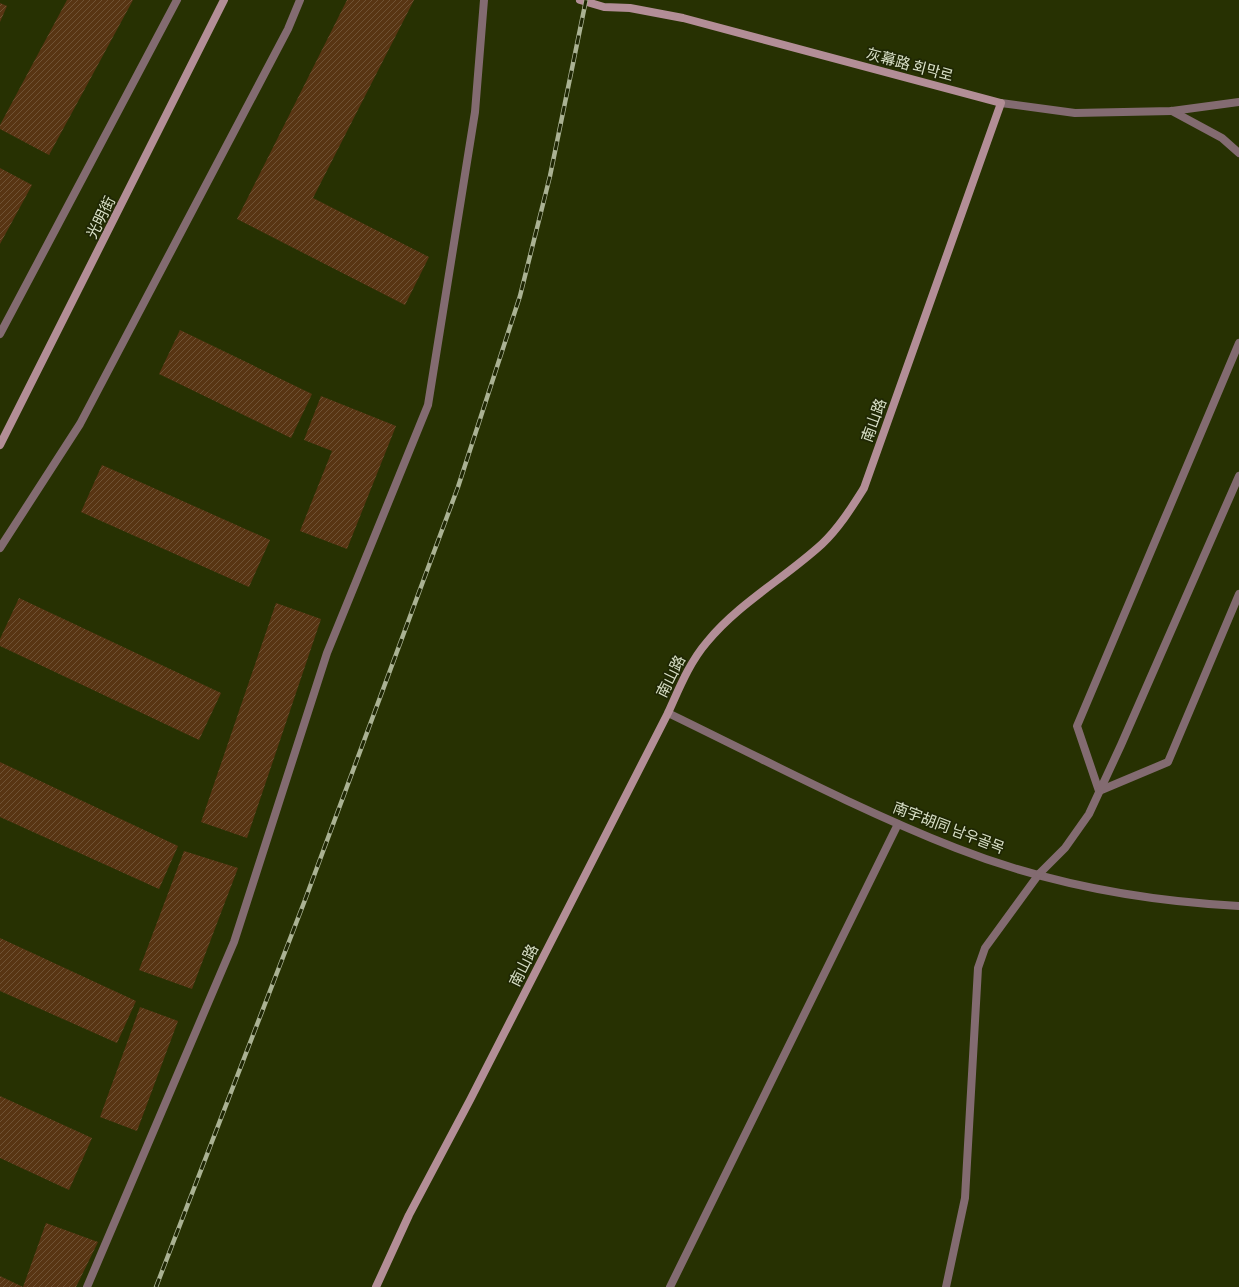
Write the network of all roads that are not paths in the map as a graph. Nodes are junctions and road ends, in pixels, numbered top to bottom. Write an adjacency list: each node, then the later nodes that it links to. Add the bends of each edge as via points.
1 (177, 0): 10 (street)
2 (224, 0): 12 (main road, 光明街)
3 (300, 0): 14 (street, via 284,36 80,424)
4 (484, 0): 21 (street, via 475,112 428,405 327,653 234,942)
5 (580, 0): 7 (main road, 灰幕路 회막로, via 604,7 630,8 683,18)
6 (1239, 102): 8 (street, 灰幕路 회막로)
7 (1001, 103): 8 (street, 灰幕路 회막로, via 1075,113); 16 (main road, 南山路, via 864,488 845,517 823,543 726,621 707,642 691,663)
8 (1172, 111): 9 (street, via 1222,138)
9 (1239, 153)
10 (0, 334)
11 (1239, 343): 17 (street, via 1077,726)
12 (0, 445)
13 (1239, 476): 17 (street)
14 (0, 548)
15 (1239, 594): 17 (street, via 1168,762)
16 (668, 714): 18 (street, 南宇胡同 남우골목); 22 (main road, 南山路, via 409,1215)
17 (1099, 791): 19 (street, via 1089,814 1065,848)
18 (898, 824): 19 (street, 南宇胡同 남우골목, via 957,849); 23 (street)
19 (1039, 874): 20 (street, 南宇胡同 남우골목, via 1087,888); 24 (street, via 985,948 978,968 965,1198)
20 (1239, 906)
21 (87, 1287)
22 (376, 1287)
23 (670, 1287)
24 (946, 1287)

